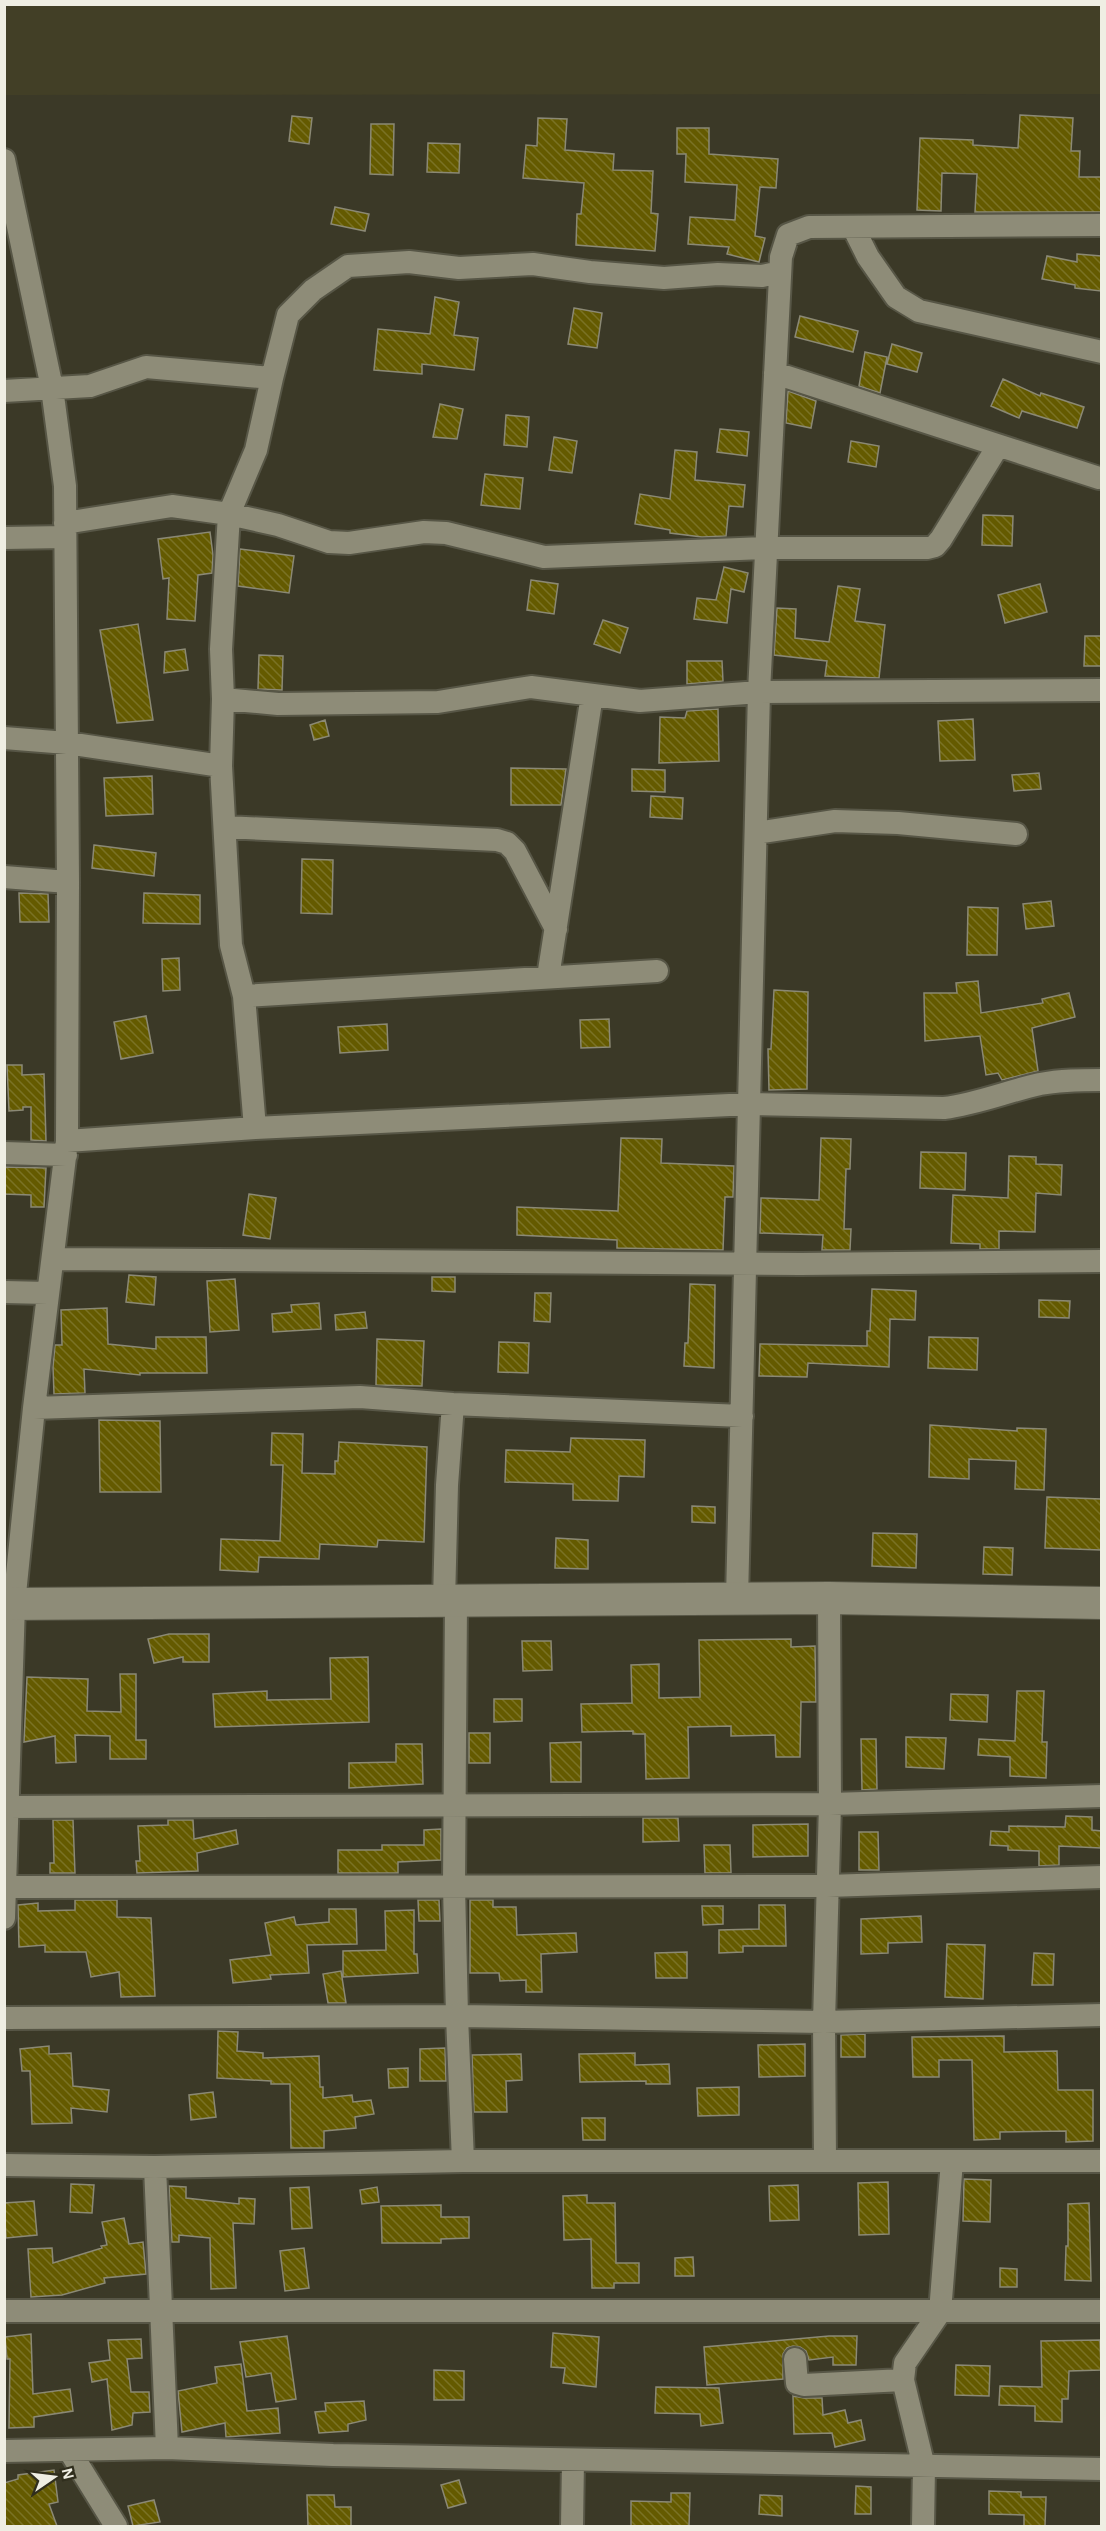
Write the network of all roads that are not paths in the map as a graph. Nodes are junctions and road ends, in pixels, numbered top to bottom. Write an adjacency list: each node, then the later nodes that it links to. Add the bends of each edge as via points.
1 (4, 160): 8 (street)
2 (1101, 225): 3 (street)
3 (853, 227): 4 (street, via 809,227 788,235); 5 (street, via 896,297 919,311)
4 (780, 272): 6 (street); 7 (street, via 762,276 664,278 533,264 459,268 409,262 348,266 313,290 288,315)
5 (1101, 352)
6 (775, 373): 10 (street); 15 (street)
7 (272, 378): 8 (street, via 146,367 90,386); 12 (street, via 256,450)
8 (52, 388): 9 (street); 13 (street, via 65,486)
9 (4, 391)
10 (999, 446): 11 (street); 15 (street, via 935,546)
11 (1099, 478)
12 (229, 514): 13 (street, via 172,506); 15 (street, via 328,542 446,533 544,557); 19 (street, via 221,649)
13 (65, 530): 14 (street); 21 (street)
14 (4, 538)
15 (766, 548): 17 (street)
16 (1101, 690): 17 (street)
17 (759, 692): 18 (street, via 651,701); 24 (street)
18 (592, 695): 19 (street, via 531,687 438,702 278,704); 28 (street)
19 (223, 699): 22 (street)
20 (4, 738): 21 (street)
21 (67, 743): 22 (street); 27 (street)
22 (221, 766): 23 (street)
23 (225, 826): 28 (street, via 507,843); 31 (street, via 231,945)
24 (756, 833): 25 (street, via 835,821); 33 (street)
25 (1016, 834)
26 (4, 877): 27 (street)
27 (68, 882): 35 (street)
28 (556, 929): 30 (street)
29 (657, 971): 30 (street)
30 (548, 977): 31 (street)
31 (244, 996): 34 (street)
32 (1101, 1080): 33 (street, via 1040,1084 944,1108)
33 (750, 1104): 34 (street); 39 (street)
34 (255, 1128): 35 (street)
35 (67, 1148): 36 (street); 37 (street)
36 (4, 1153)
37 (54, 1259): 39 (street); 41 (street)
38 (1101, 1261): 39 (street)
39 (747, 1264): 44 (street)
40 (4, 1292): 41 (street)
41 (48, 1293): 43 (street)
42 (453, 1404): 43 (street, via 360,1397); 44 (street); 47 (street, via 447,1485)
43 (34, 1408): 49 (street)
44 (742, 1416): 46 (street)
45 (829, 1598): 46 (street); 48 (street); 51 (street)
46 (737, 1599): 47 (street)
47 (450, 1601): 49 (street); 52 (street)
48 (1101, 1603)
49 (9, 1604): 53 (street)
50 (1101, 1796): 51 (street)
51 (830, 1804): 52 (street); 56 (street)
52 (456, 1805): 53 (street); 55 (street)
53 (6, 1807): 57 (street)
54 (1101, 1878): 56 (street)
55 (454, 1886): 56 (street); 57 (street); 59 (street)
56 (827, 1886): 62 (street)
57 (5, 1887): 58 (street)
58 (4, 1918)
59 (456, 2016): 61 (street); 62 (street); 64 (street)
60 (1101, 2016): 62 (street)
61 (4, 2018)
62 (824, 2022): 63 (street)
63 (825, 2160): 64 (street); 65 (street)
64 (463, 2161): 68 (street)
65 (952, 2161): 66 (street); 72 (street)
66 (1101, 2161)
67 (4, 2165): 68 (street)
68 (155, 2167): 71 (street)
69 (4, 2311): 71 (street)
70 (1101, 2311): 72 (street)
71 (162, 2312): 72 (street); 75 (street)
72 (940, 2312): 74 (street, via 905,2363)
73 (795, 2359): 74 (street, via 797,2383 804,2385)
74 (903, 2380): 79 (street)
75 (167, 2448): 76 (street); 78 (street)
76 (69, 2450): 77 (street); 81 (street)
77 (4, 2451)
78 (573, 2460): 79 (street); 82 (street)
79 (924, 2467): 80 (street); 83 (street)
80 (1101, 2469)
81 (116, 2526)
82 (572, 2526)
83 (922, 2526)

